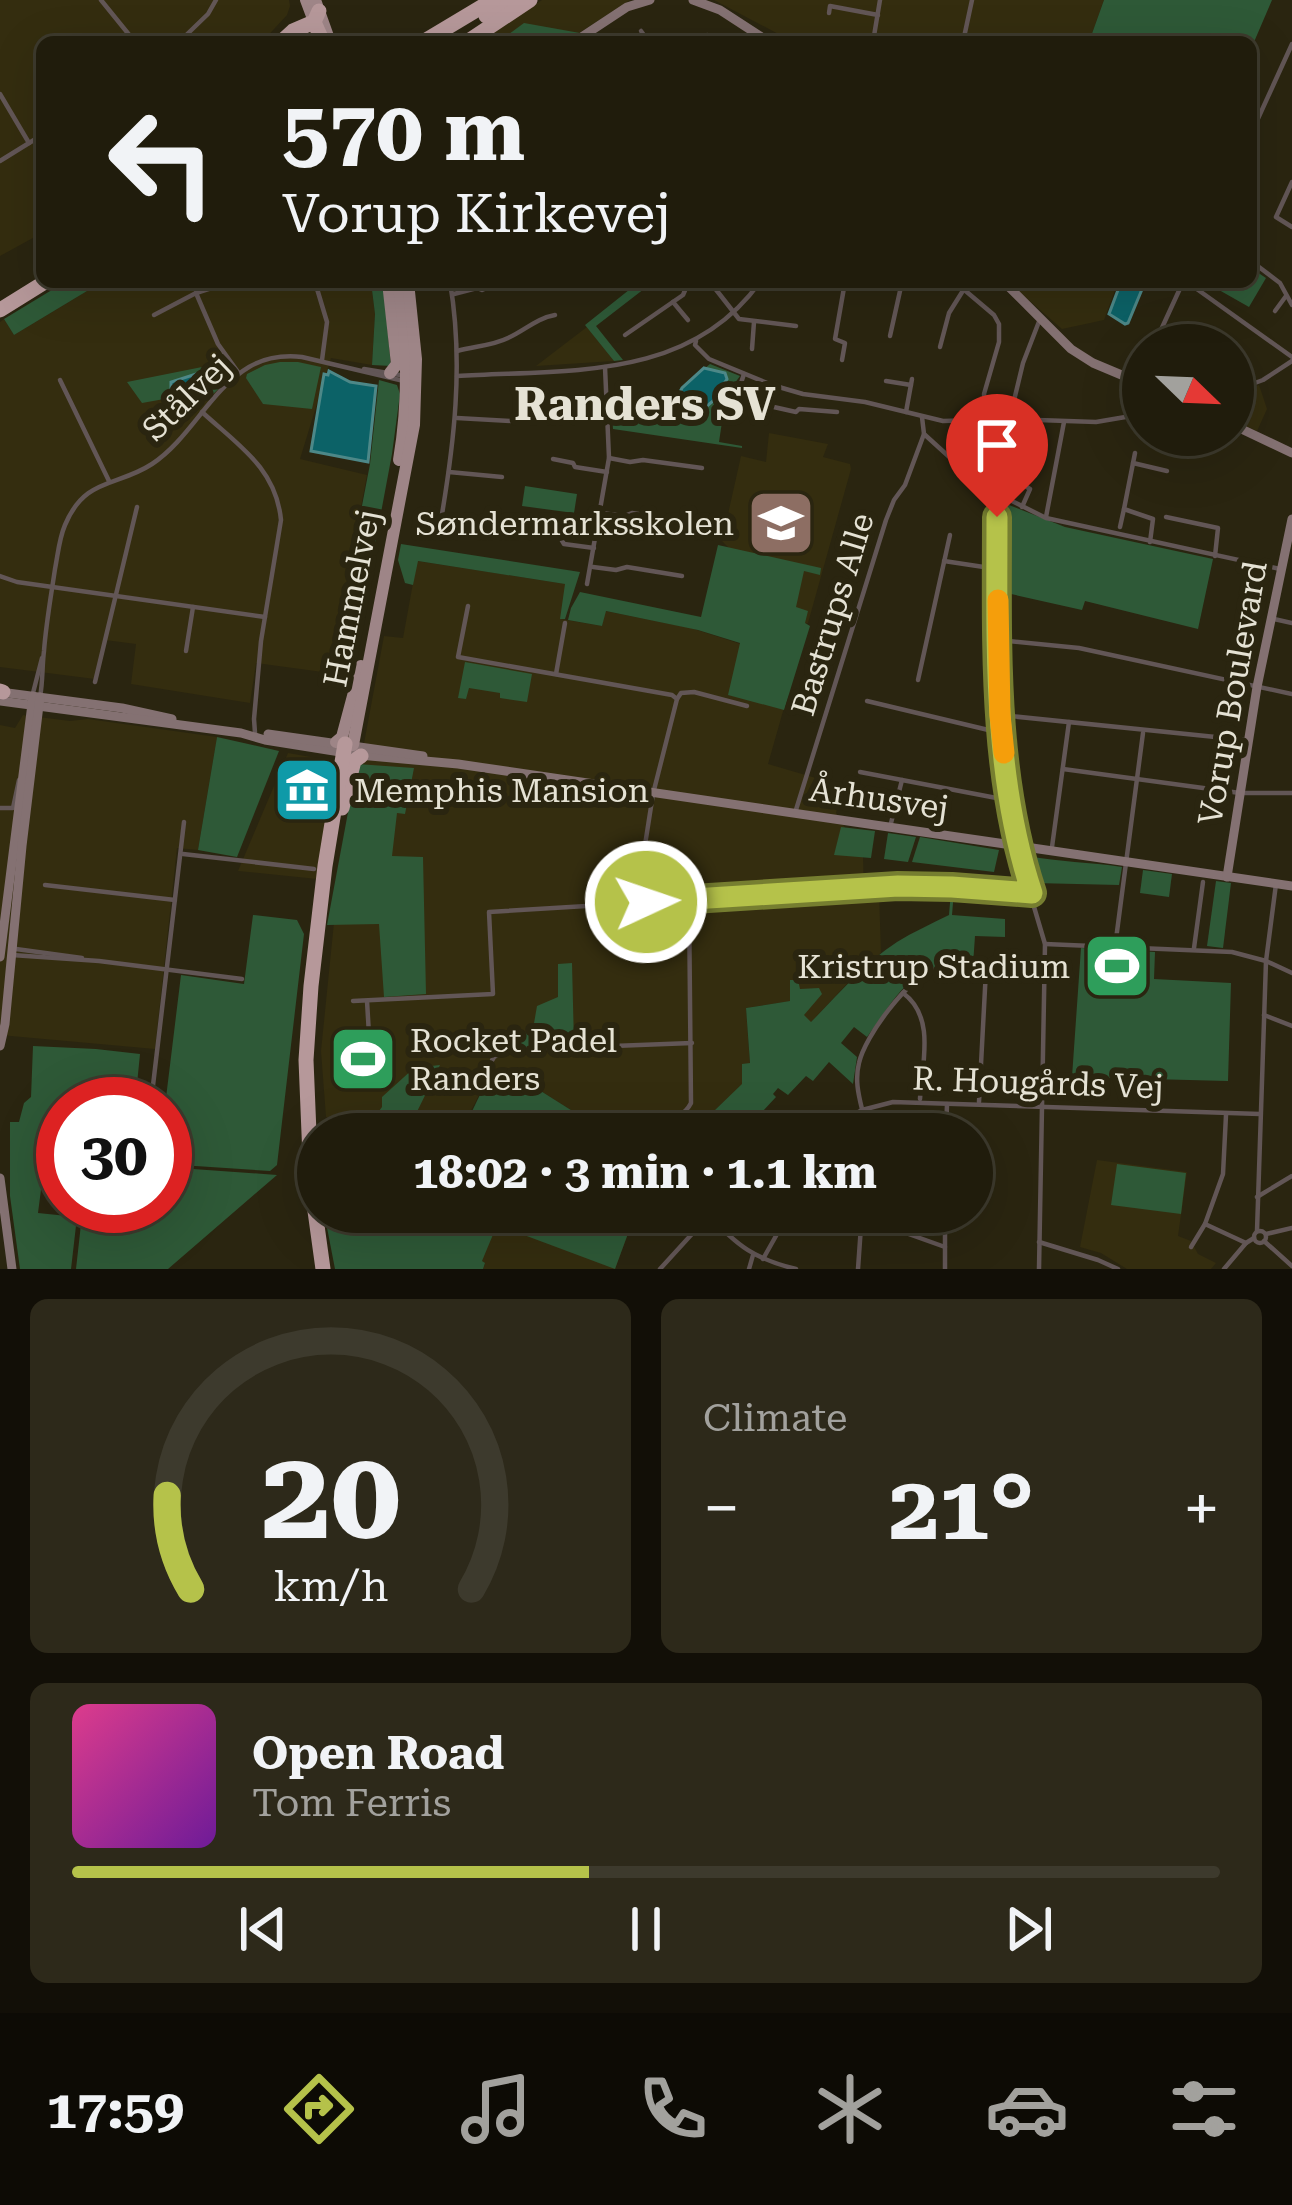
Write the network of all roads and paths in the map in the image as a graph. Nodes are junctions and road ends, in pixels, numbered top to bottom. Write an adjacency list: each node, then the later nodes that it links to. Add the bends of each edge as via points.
1 (101, 0): 15 (street)
2 (215, 0): 16 (street)
3 (493, 0): 18 (highway)
4 (511, 0): 19 (highway)
5 (530, 0): 20 (highway)
6 (650, 0): 21 (main road)
7 (693, 0): 14 (main road)
8 (880, 0): 12 (street)
9 (972, 0): 26 (street)
10 (314, 8): 17 (highway)
11 (829, 14): 12 (street, via 830,6)
12 (878, 15): 25 (street)
13 (641, 31): 22 (street)
14 (753, 32): 23 (street); 24 (main road)
15 (130, 36)
16 (185, 36)
17 (287, 36)
18 (432, 36)
19 (452, 36)
20 (476, 36)
21 (583, 36)
22 (645, 36)
23 (748, 36)
24 (759, 36)
25 (874, 36)
26 (964, 36)
27 (1292, 44): 29 (street)
28 (0, 94): 31 (street)
29 (1257, 121)
30 (36, 139): 31 (street)
31 (29, 143): 32 (street)
32 (0, 161)
33 (1292, 182): 34 (street, via 1276,217)
34 (1292, 227)
35 (1257, 266): 56 (street)
36 (36, 277): 57 (highway)
37 (36, 288): 59 (highway)
38 (211, 288): 54 (street)
39 (317, 288): 76 (street, via 327,322)
40 (389, 288): 80 (main road, via 397,364)
41 (399, 288): 85 (main road, Hammelvej)
42 (408, 288): 85 (main road, Hammelvej)
43 (451, 288): 55 (street)
44 (477, 288): 55 (street)
45 (687, 288): 58 (street)
46 (715, 288): 61 (street)
47 (755, 288): 61 (street)
48 (844, 288): 77 (street, via 835,339 844,343)
49 (901, 288): 70 (street)
50 (1010, 288): 65 (main road)
51 (1182, 288): 67 (street)
52 (1193, 288): 75 (street)
53 (964, 289): 72 (street); 100 (street, via 999,324)
54 (196, 293): 62 (street); 81 (street)
55 (452, 295): 74 (street)
56 (1290, 297): 60 (street)
57 (0, 298)
58 (674, 302): 64 (street); 69 (street)
59 (0, 310)
60 (1275, 311)
61 (734, 313): 66 (street); 71 (street)
62 (154, 315)
63 (555, 315): 74 (street, via 491,345)
64 (688, 320)
65 (1040, 320): 83 (main road, via 1080,356); 98 (street)
66 (754, 322): 68 (street); 73 (street)
67 (1164, 324)
68 (796, 326)
69 (625, 335)
70 (890, 336)
71 (696, 341): 79 (street); 82 (street, via 709,358)
72 (940, 347)
73 (752, 349)
74 (457, 351): 84 (street)
75 (1292, 359): 88 (street)
76 (322, 360): 78 (street, Stålvej); 81 (street, Stålvej, via 274,357)
77 (842, 360)
78 (346, 366): 80 (street, Stålvej); 85 (street, Stålvej)
79 (604, 367): 84 (street); 95 (street)
80 (390, 373): 85 (street, Stålvej)
81 (240, 374): 92 (street, Stålvej)
82 (744, 374): 89 (street); 91 (street, via 741,397)
83 (1122, 375)
84 (457, 376): 97 (street)
85 (409, 379): 167 (main road, Hammelvej); 167 (main road, Hammelvej, via 411,442)
86 (59, 380): 116 (street)
87 (886, 381): 94 (street, via 912,382)
88 (1254, 381)
89 (803, 394): 91 (street); 94 (street)
90 (560, 410): 95 (street)
91 (799, 410): 93 (street)
92 (202, 412): 116 (street, Stålvej, via 149,466); 144 (street, via 262,468 279,500)
93 (837, 412)
94 (906, 412): 96 (street)
95 (608, 413): 107 (street)
96 (922, 417): 100 (street); 103 (street)
97 (455, 418): 101 (street); 113 (street)
98 (1009, 418): 100 (street); 102 (street)
99 (1122, 418): 102 (street)
100 (986, 419)
101 (511, 421)
102 (1064, 422): 123 (street)
103 (924, 434): 117 (street); 179 (street, Bastrups Alle, via 886,520)
104 (1254, 435): 105 (main road)
105 (1292, 453)
106 (1134, 456): 109 (street)
107 (609, 458): 111 (street); 114 (street)
108 (553, 459): 114 (street)
109 (1132, 464): 112 (street); 120 (street)
110 (1012, 465): 119 (street, via 1006,476 1030,489)
111 (702, 469)
112 (1167, 471)
113 (449, 472): 115 (street); 127 (street, via 440,526)
114 (607, 472): 121 (street)
115 (502, 477)
116 (109, 481): 140 (street, Stålvej, via 72,511)
117 (995, 502): 119 (street); 135 (street)
118 (137, 507): 141 (street)
119 (1022, 508): 123 (street)
120 (1124, 509): 126 (street); 130 (street, via 1154,519)
121 (601, 513): 125 (street); 131 (street)
122 (1166, 517): 132 (street, via 1218,528)
123 (1046, 518): 130 (street)
124 (1292, 519): 136 (main road, Vorup Boulevard)
125 (694, 523)
126 (1120, 527)
127 (493, 530)
128 (542, 536): 131 (street)
129 (950, 536): 133 (street)
130 (1150, 542): 132 (street)
131 (594, 548): 134 (street)
132 (1215, 556): 136 (street)
133 (944, 561): 135 (street); 151 (street)
134 (590, 566): 137 (street); 139 (street)
135 (997, 569): 148 (street)
136 (1281, 569): 145 (main road, Vorup Boulevard)
137 (682, 576)
138 (0, 577): 140 (street)
139 (587, 584)
140 (53, 586): 141 (street); 158 (street, Stålvej)
141 (115, 596): 143 (street); 152 (street)
142 (468, 606): 150 (street, via 458,657)
143 (193, 607): 144 (street); 149 (street)
144 (265, 617): 165 (street)
145 (1270, 618): 147 (street); 153 (main road, Vorup Boulevard)
146 (565, 623): 150 (street)
147 (1292, 623)
148 (999, 640): 153 (street, via 1079,648); 160 (street)
149 (186, 651)
150 (556, 674): 156 (street)
151 (918, 680)
152 (94, 682)
153 (1257, 687): 154 (street); 166 (main road, Vorup Boulevard)
154 (1292, 694)
155 (0, 696): 158 (main road); 158 (main road, via 25,712)
156 (677, 699): 159 (street, via 694,692); 176 (street)
157 (867, 701): 164 (street)
158 (37, 703): 162 (main road); 162 (main road, via 138,711); 170 (main road); 200 (main road)
159 (747, 706)
160 (1000, 715): 161 (street); 164 (street)
161 (1070, 722): 163 (street); 169 (street)
162 (200, 727): 165 (main road)
163 (1143, 730): 166 (street); 172 (street)
164 (1001, 733): 177 (street)
165 (260, 736): 167 (main road)
166 (1248, 740): 174 (main road, Vorup Boulevard)
167 (348, 749): 168 (main road, Århusvej); 168 (main road, Århusvej); 196 (highway, Hammelvej); 196 (highway, Hammelvej)
168 (458, 764): 176 (main road, Århusvej)
169 (1063, 769): 172 (street); 183 (street)
170 (22, 772): 178 (street, via 14,807); 200 (main road)
171 (860, 772): 173 (street)
172 (1136, 779): 174 (street); 185 (street)
173 (902, 780): 177 (street); 181 (street)
174 (1240, 793): 175 (street); 187 (main road, Vorup Boulevard)
175 (1292, 793)
176 (653, 794): 179 (main road, Århusvej); 195 (street)
177 (1009, 801): 182 (street)
178 (0, 808)
179 (795, 813): 181 (main road, Århusvej)
180 (184, 822): 184 (street)
181 (890, 826): 182 (main road, Århusvej)
182 (1016, 846): 183 (main road, Århusvej); 192 (street)
183 (1052, 851): 185 (main road, Århusvej)
184 (181, 854): 186 (street); 193 (street)
185 (1126, 862): 187 (main road, Århusvej); 198 (street)
186 (314, 868)
187 (1227, 877): 189 (main road, Århusvej)
188 (1203, 882): 199 (street)
189 (1276, 884): 191 (main road, Århusvej); 201 (street)
190 (45, 885): 193 (street)
191 (1292, 886)
192 (1032, 893): 194 (street, via 898,886); 197 (street)
193 (175, 900): 202 (street)
194 (689, 900): 195 (street); 212 (street)
195 (646, 902): 209 (street, via 489,912 494,994)
196 (319, 922): 251 (highway, Hammelvej, via 306,1100)
197 (1045, 944): 198 (street); 204 (street)
198 (1114, 947): 199 (street)
199 (1194, 950): 201 (street)
200 (4, 952): 202 (street); 213 (main road)
201 (1266, 961): 205 (street); 210 (street)
202 (166, 969): 206 (street); 215 (street)
203 (986, 970): 204 (street); 207 (street, via 932,970); 219 (street)
204 (1046, 973): 220 (street)
205 (1292, 973)
206 (242, 979)
207 (903, 993): 217 (street, via 924,1020); 221 (street, via 859,1060)
208 (353, 1001): 209 (street)
209 (367, 1001): 214 (street)
210 (1263, 1014): 211 (street); 226 (street)
211 (1292, 1026)
212 (692, 1043): 216 (street, via 506,1050); 223 (street)
213 (0, 1046)
214 (370, 1051)
215 (154, 1077)
216 (480, 1081)
217 (920, 1101): 218 (street, R. Hougårds Vej); 221 (street, R. Hougårds Vej)
218 (946, 1102): 219 (street, R. Hougårds Vej); 225 (street)
219 (979, 1103): 220 (street, R. Hougårds Vej)
220 (1041, 1106): 222 (street, R. Hougårds Vej); 242 (street)
221 (862, 1111): 224 (street, R. Hougårds Vej)
222 (1226, 1112): 226 (street, R. Hougårds Vej); 232 (street, via 1223,1174)
223 (684, 1113)
224 (857, 1113)
225 (946, 1113)
226 (1260, 1114): 229 (street)
227 (1292, 1175): 230 (street)
228 (0, 1178): 244 (main road)
229 (1258, 1178): 230 (street); 231 (street)
230 (1273, 1187): 231 (street)
231 (1257, 1197): 240 (street)
232 (1205, 1224): 243 (street); 246 (street)
233 (1292, 1228): 241 (street)
234 (692, 1233): 252 (street)
235 (726, 1233): 247 (street)
236 (778, 1233): 248 (street)
237 (861, 1233): 255 (street)
238 (906, 1233): 245 (street)
239 (945, 1233): 245 (street)
240 (1255, 1235): 241 (street); 243 (street)
241 (1265, 1238): 249 (street)
242 (1039, 1242): 257 (street); 258 (street)
243 (1246, 1243): 259 (street)
244 (4, 1245): 250 (main road)
245 (945, 1247): 256 (street)
246 (1191, 1247)
247 (753, 1255): 248 (street); 253 (street)
248 (764, 1259): 254 (street)
249 (1292, 1266)
250 (12, 1269)
251 (323, 1269)
252 (659, 1269)
253 (749, 1269)
254 (796, 1269)
255 (858, 1269)
256 (945, 1269)
257 (1040, 1269)
258 (1118, 1269)
259 (1224, 1269)

